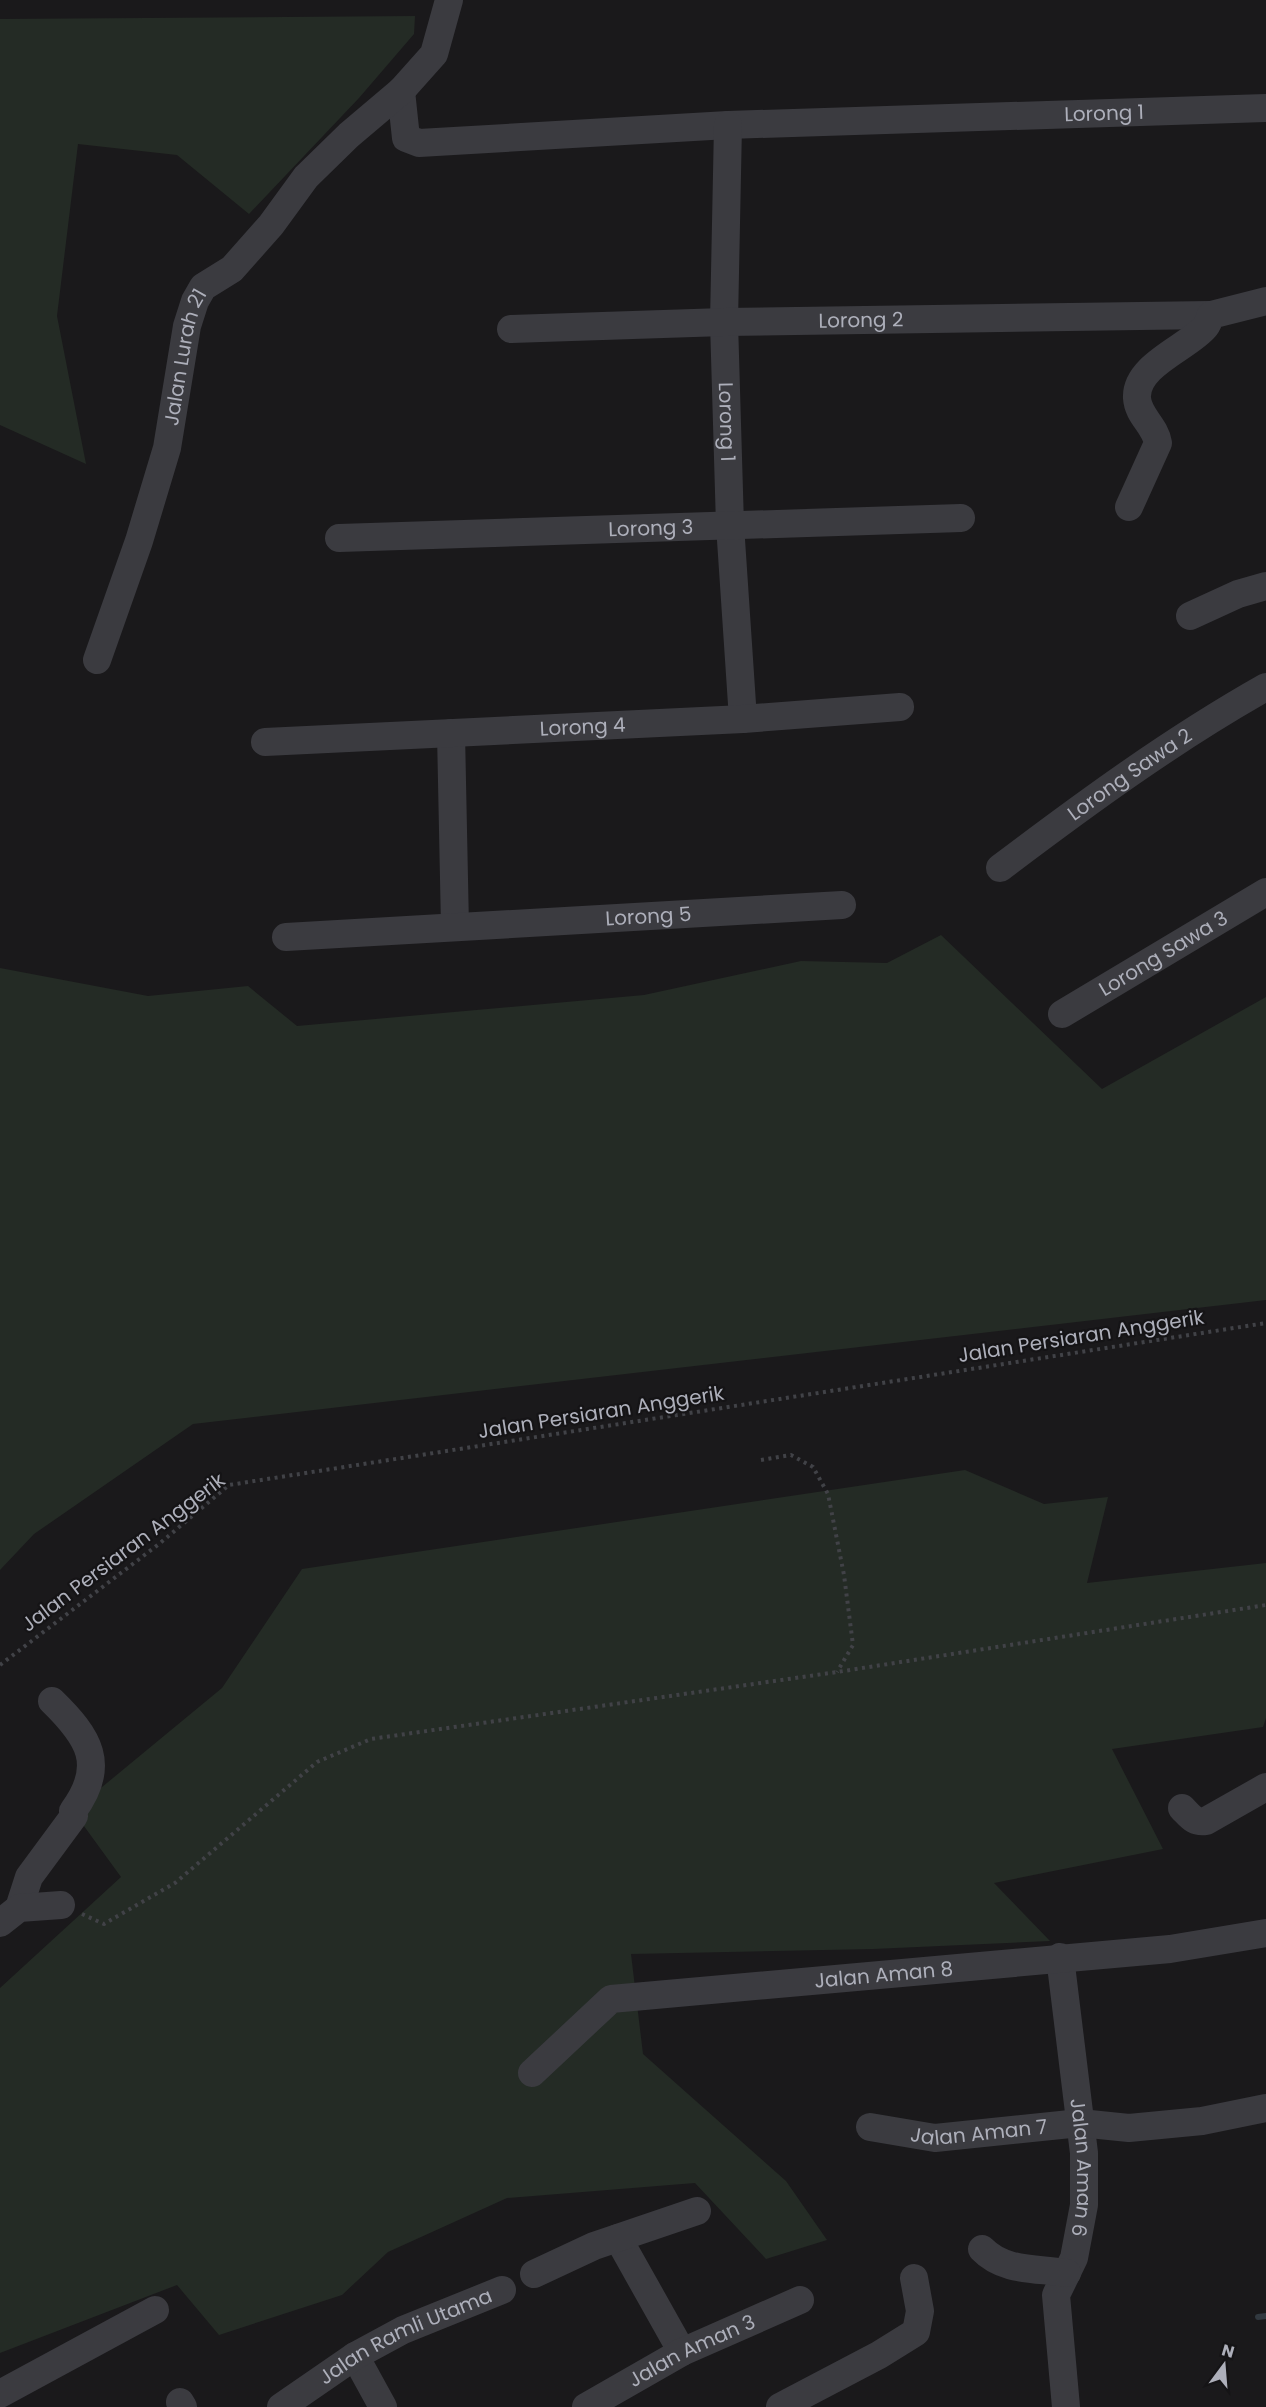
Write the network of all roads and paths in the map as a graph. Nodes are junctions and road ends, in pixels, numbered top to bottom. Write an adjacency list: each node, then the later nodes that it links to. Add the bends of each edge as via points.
1 (449, 0): 2 (street, Jalan Lurah 21, via 434,54)
2 (401, 91): 4 (street, Lorong 1, via 406,138 419,142); 15 (street, Jalan Lurah 21, via 306,177 232,269 203,287 195,301 187,326 167,448)
3 (1266, 108): 4 (street, Lorong 1)
4 (728, 125): 7 (street, Lorong 1)
5 (1266, 301): 6 (street, Lorong 2)
6 (1211, 315): 7 (street, Lorong 2); 9 (street, via 1207,326 1165,355 1136,394 1138,408 1156,432 1158,442)
7 (724, 322): 8 (street, Lorong 2); 11 (street, Lorong 1)
8 (511, 329)
9 (1129, 507)
10 (961, 518): 11 (street, Lorong 3)
11 (730, 525): 12 (street, Lorong 3); 18 (street, Lorong 1)
12 (339, 538)
13 (1266, 586): 14 (street)
14 (1190, 616)
15 (97, 660)
16 (1266, 687): 21 (street, Lorong Sawa 2, via 1150,759)
17 (900, 707): 18 (street, Lorong 4)
18 (744, 719): 19 (street, Lorong 4)
19 (451, 733): 20 (street, Lorong 4); 24 (street)
20 (265, 742)
21 (1000, 868)
22 (1266, 892): 26 (street, Lorong Sawa 3)
23 (842, 905): 24 (street, Lorong 5)
24 (455, 927): 25 (street, Lorong 5)
25 (286, 937)
26 (1062, 1014)
27 (1266, 1323): 30 (path, Jalan Persiaran Anggerik, via 229,1485 159,1544)
28 (761, 1460): 31 (path, via 791,1455 799,1459 813,1467 828,1494 853,1645)
29 (1266, 1605): 31 (path)
30 (0, 1665)
31 (837, 1672): 35 (path, via 371,1739 317,1762 175,1883 104,1924)
32 (52, 1701): 36 (street, via 84,1737 92,1761 91,1775 74,1816 28,1877)
33 (1266, 1787): 34 (street, via 1206,1821 1192,1819)
34 (1182, 1808)
35 (61, 1905): 36 (street)
36 (9, 1915)
37 (1266, 1933): 38 (street, Jalan Aman 8, via 1170,1949)
38 (1060, 1957): 39 (street, Jalan Aman 8, via 611,1999); 41 (street, Jalan Aman 6)
39 (532, 2073)
40 (1266, 2108): 41 (street, Jalan Aman 7, via 1202,2121 1129,2128)
41 (1080, 2123): 42 (street, Jalan Aman 7, via 935,2138); 46 (street, Jalan Aman 6, via 1084,2205 1074,2258)
42 (870, 2127)
43 (697, 2211): 44 (street)
44 (618, 2238): 47 (street); 52 (street)
45 (982, 2249): 46 (street, via 1003,2265)
46 (1067, 2273): 59 (street, Jalan Aman 6, via 1056,2295)
47 (534, 2274)
48 (914, 2278): 58 (street, via 920,2311 916,2332)
49 (502, 2290): 53 (street, Jalan Ramli Utama, via 403,2330)
50 (800, 2300): 52 (street, Jalan Aman 3)
51 (155, 2310): 54 (street)
52 (682, 2352): 55 (street, Jalan Aman 3)
53 (355, 2356): 56 (street, Jalan Ramli Utama); 57 (street)
54 (0, 2394)
55 (602, 2404)
56 (281, 2407)
57 (383, 2407)
58 (780, 2407)
59 (1066, 2407)

